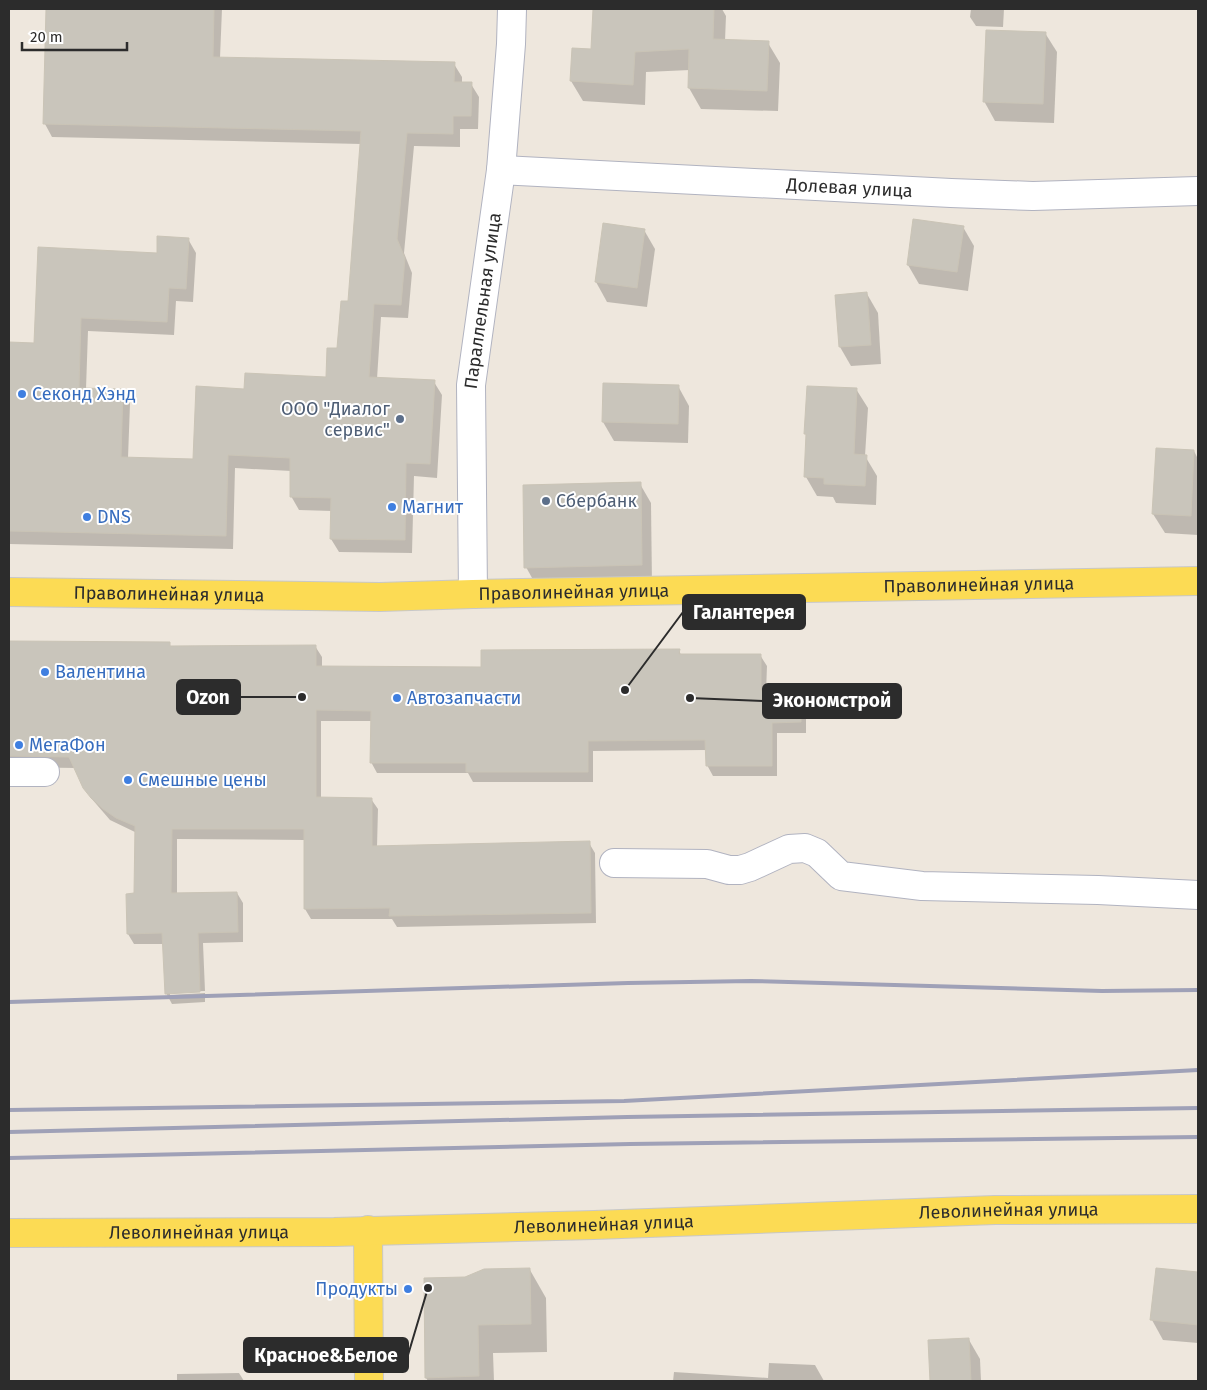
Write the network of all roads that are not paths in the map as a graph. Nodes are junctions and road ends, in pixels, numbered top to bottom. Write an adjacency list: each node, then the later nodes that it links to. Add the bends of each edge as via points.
1 (512, 9): 2 (street, Параллельная улица)
2 (501, 170): 3 (street, Долевая улица, via 1033,196); 6 (street, Параллельная улица, via 472,385)
3 (1198, 191)
4 (1198, 581): 6 (main road, Праволинейная улица)
5 (9, 592): 6 (main road, Праволинейная улица, via 380,597)
6 (473, 594)
7 (9, 772): 8 (street)
8 (45, 772)
9 (614, 863): 10 (street, via 708,864 740,870 789,848 805,848 817,853 841,876 922,886)
10 (1198, 896)
11 (1198, 1209): 12 (main road, Леволинейная улица, via 995,1210)
12 (368, 1230): 13 (main road, Леволинейная улица); 14 (main road)
13 (9, 1233)
14 (369, 1381)

